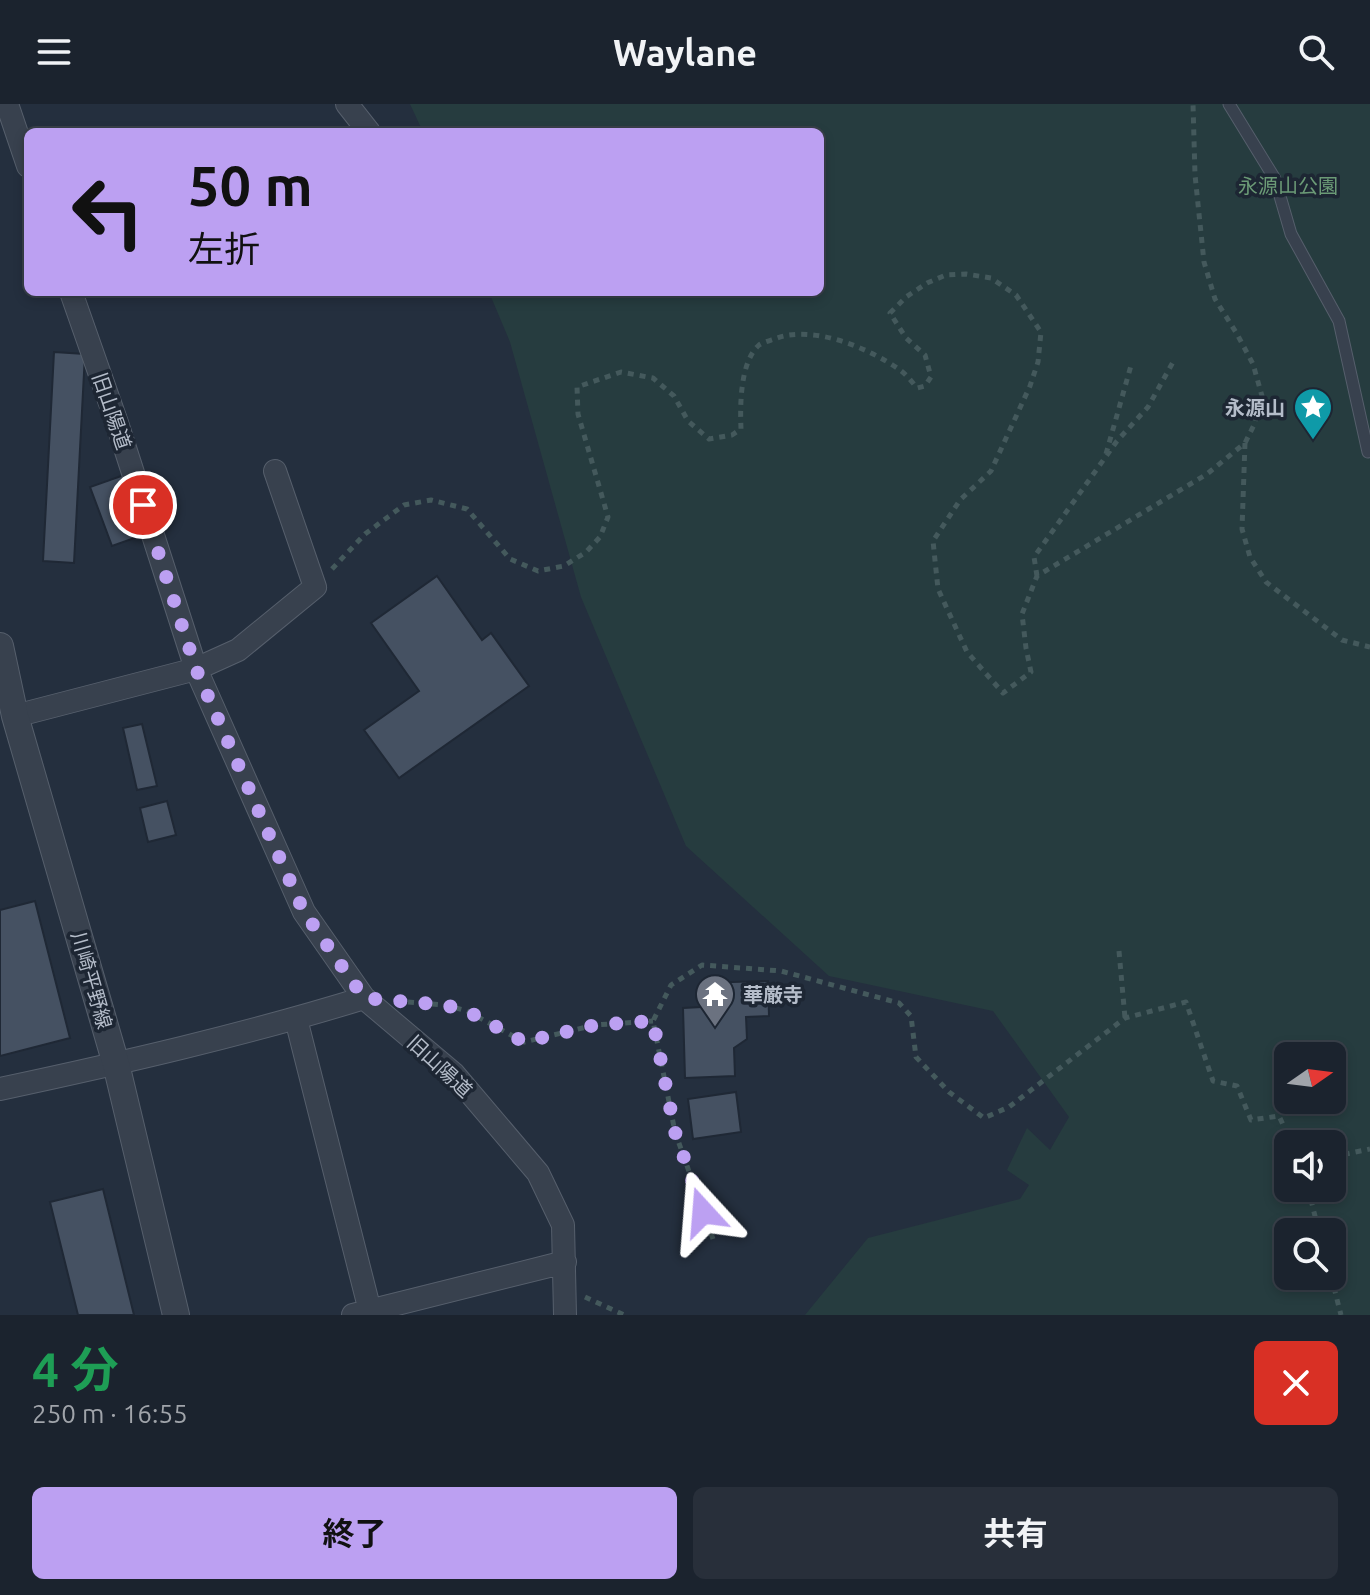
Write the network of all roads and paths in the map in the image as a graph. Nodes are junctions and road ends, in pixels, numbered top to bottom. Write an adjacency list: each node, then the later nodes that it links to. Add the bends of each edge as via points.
1 (7, 104): 6 (street)
2 (347, 104): 5 (street)
3 (1193, 104): 10 (path, via 1204,262 1215,299 1253,364 1262,396)
4 (1229, 104): 11 (lane, via 1275,179 1291,234 1339,321)
5 (366, 128)
6 (24, 154)
7 (72, 296): 18 (street, 旧山陽道)
8 (1132, 362): 12 (path)
9 (1173, 362): 12 (path, via 1148,407)
10 (1245, 443): 14 (path, via 1207,474); 17 (path, via 1242,529 1250,557 1266,582 1342,640)
11 (1368, 452)
12 (1105, 458): 14 (path, via 1034,557)
13 (275, 471): 15 (street)
14 (1037, 576): 15 (path, via 1022,614 1031,672 1003,693 967,652 955,627 938,589 933,541 960,500 991,471 1030,386 1041,332 1016,295 991,278 966,274 927,283 890,313 925,355 931,377 925,386 917,388 902,371 860,347 790,334 760,344 746,364 741,429 732,435 709,439 653,378 621,372 577,387 578,414 608,517 600,537 564,566 538,571 510,559 467,509 431,500 404,505 365,534)
15 (315, 587): 18 (street, via 238,650)
16 (0, 646): 19 (street, 川崎平野線)
17 (1370, 647)
18 (196, 669): 19 (street); 21 (street, 旧山陽道, via 304,912)
19 (8, 718): 25 (street, 川崎平野線)
20 (1119, 951): 22 (path)
21 (364, 998): 23 (street); 24 (path, via 467,1011 524,1042 595,1025); 31 (street, 旧山陽道, via 454,1074 538,1173 563,1225)
22 (1125, 1018): 24 (path, via 1009,1107 984,1118 949,1092 916,1057 911,1016 899,1003 781,971 702,965 671,985); 27 (path, via 1186,1002 1213,1081 1237,1086 1251,1120 1279,1116)
23 (296, 1019): 25 (street); 34 (street)
24 (653, 1021): 30 (path, via 675,1132)
25 (116, 1064): 26 (street); 35 (street, 川崎平野線)
26 (0, 1089)
27 (1286, 1130)
28 (1370, 1149): 29 (path)
29 (1346, 1154)
30 (713, 1239)
31 (565, 1262): 32 (street, 旧山陽道); 34 (street)
32 (566, 1290): 36 (street, 旧山陽道); 37 (path)
33 (1335, 1290): 38 (path)
34 (362, 1313)
35 (176, 1315)
36 (565, 1315)
37 (624, 1315)
38 (1341, 1315)

